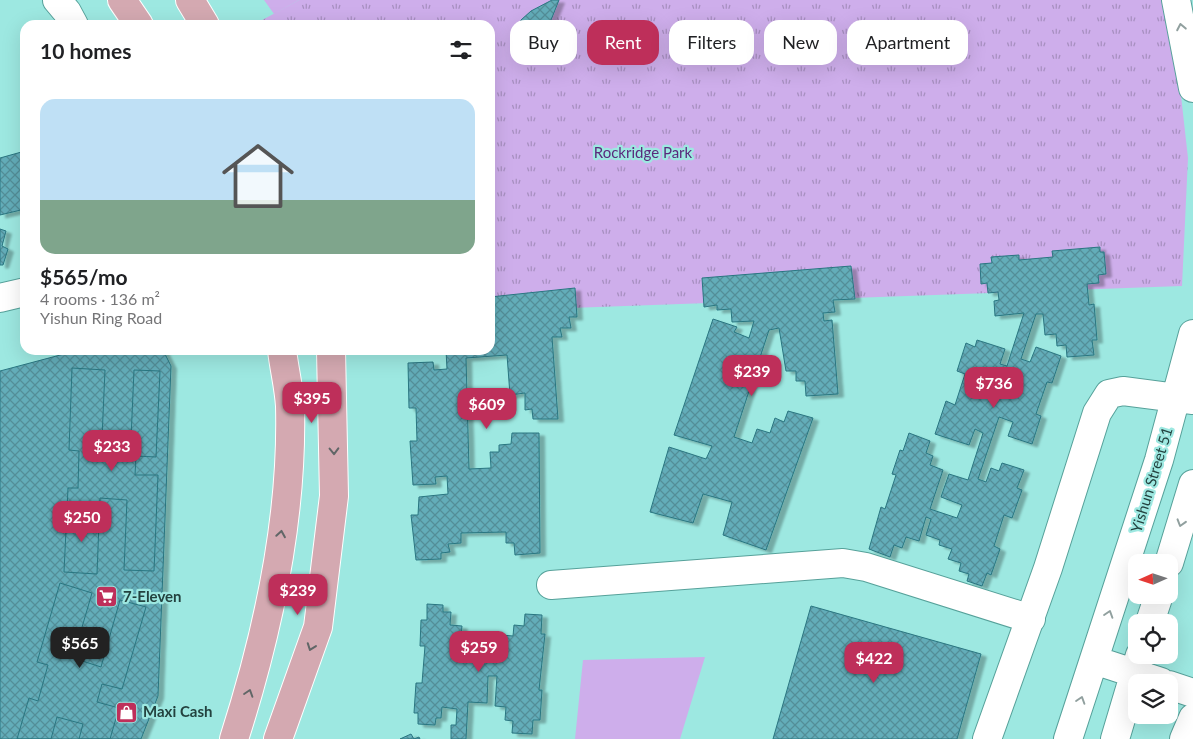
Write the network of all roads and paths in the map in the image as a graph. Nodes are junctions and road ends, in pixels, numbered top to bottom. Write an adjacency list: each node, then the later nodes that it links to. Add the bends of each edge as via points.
1 (57, 0): 5 (street)
2 (122, 0): 6 (main road)
3 (190, 0): 7 (main road)
4 (1176, 0): 8 (street, one-way to 4)
5 (72, 20)
6 (136, 20)
7 (202, 20)
8 (1193, 88)
9 (20, 293): 10 (street)
10 (0, 298)
11 (1193, 334): 14 (street, Yishun Street 51)
12 (283, 355): 25 (main road, one-way to 12, via 254,675 273,586 288,488 290,405)
13 (331, 355): 26 (main road, one-way to 26, via 334,496 318,627)
14 (1185, 399): 18 (street, via 1123,390 1109,394 1097,413); 19 (street, Yishun Street 51, one-way to 14, via 1160,460)
15 (1193, 484): 16 (street, one-way to 16)
16 (1172, 554)
17 (551, 586): 18 (street, via 843,563 866,567)
18 (1031, 620): 27 (street)
19 (1094, 660): 20 (street); 28 (street, Yishun Street 51, one-way to 19)
20 (1137, 665): 21 (street); 29 (street)
21 (1150, 674)
22 (1178, 688): 23 (street)
23 (1193, 693)
24 (1193, 718): 30 (street)
25 (234, 739)
26 (278, 739)
27 (987, 739)
28 (1068, 739)
29 (1115, 739)
30 (1184, 739)

